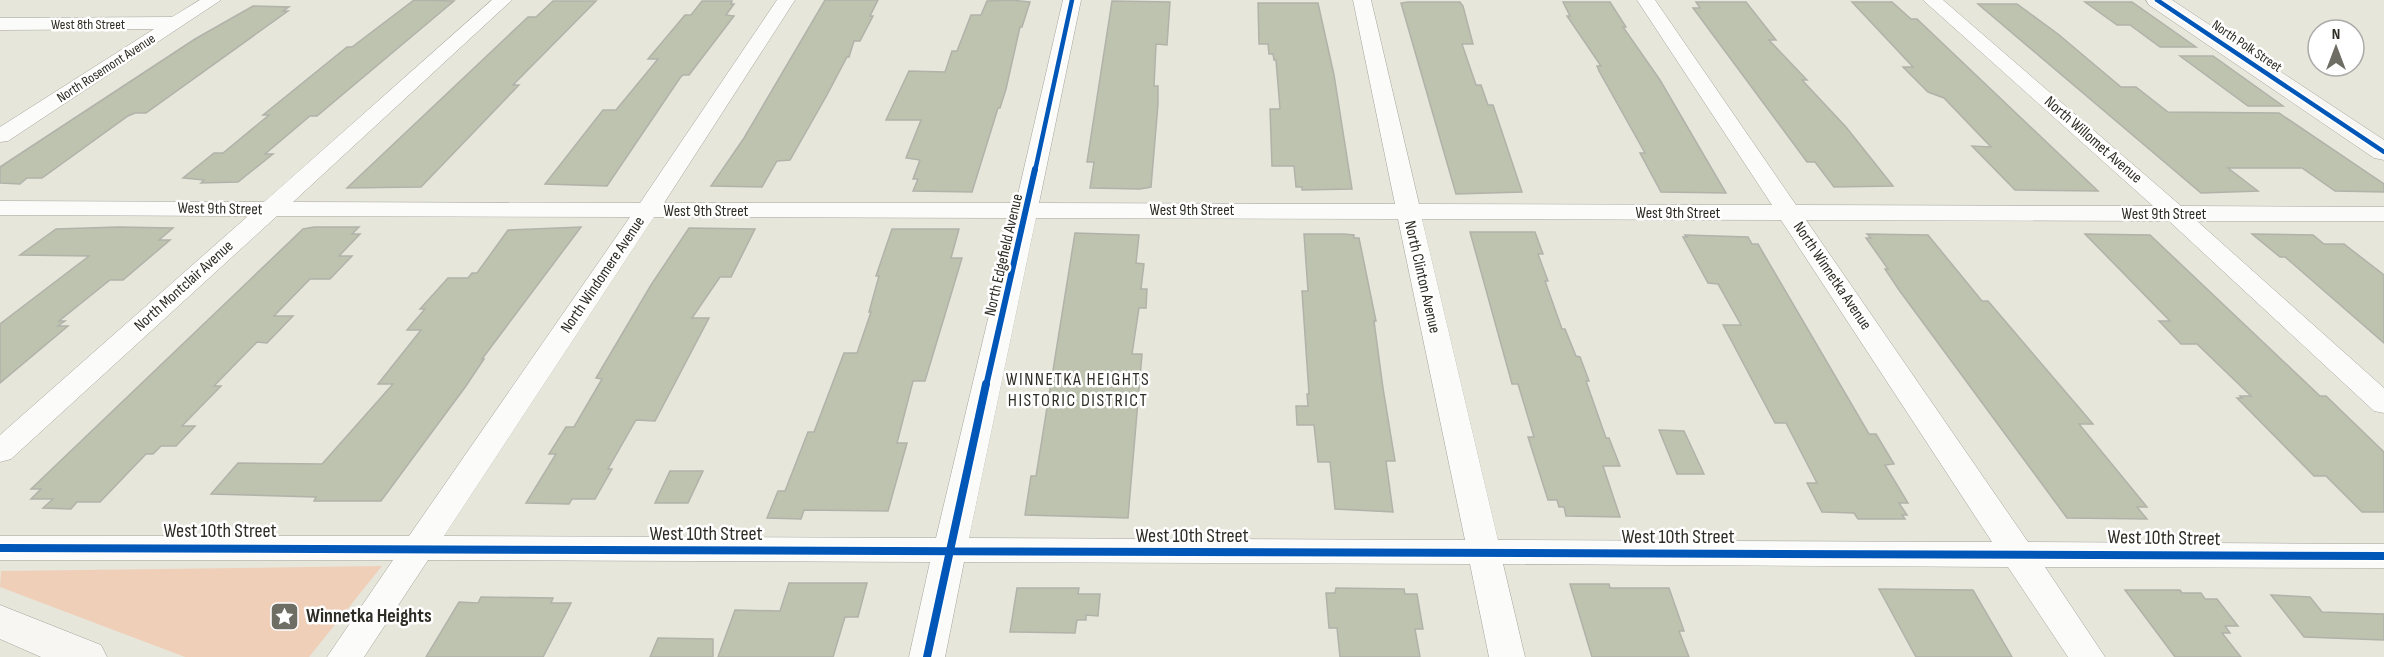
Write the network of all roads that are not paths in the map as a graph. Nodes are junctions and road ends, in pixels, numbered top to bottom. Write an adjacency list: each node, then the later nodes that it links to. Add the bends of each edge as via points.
1 (212, 0): 9 (street, North Rosemont Avenue)
2 (503, 0): 14 (street, North Montclair Avenue)
3 (786, 0): 15 (street, North Windomere Avenue)
4 (1072, 0): 16 (street, North Edgefield Avenue)
5 (1362, 0): 17 (street, North Clinton Avenue)
6 (1646, 0): 18 (street, North Winnetka Avenue)
7 (1932, 0): 19 (street, North Willomet Avenue)
8 (2157, 0): 12 (main road, North Polk Street)
9 (176, 23): 10 (street, West 8th Street); 11 (street, North Rosemont Avenue)
10 (0, 24)
11 (0, 136)
12 (2384, 152)
13 (0, 208): 14 (street, West 9th Street)
14 (269, 210): 15 (street, West 9th Street); 22 (street, North Montclair Avenue)
15 (647, 210): 16 (street, West 9th Street); 24 (street, North Windomere Avenue)
16 (1028, 210): 17 (street, West 9th Street); 25 (street, North Edgefield Avenue)
17 (1408, 211): 18 (street, West 9th Street); 26 (street, North Clinton Avenue)
18 (1791, 213): 19 (street, West 9th Street); 27 (street, North Winnetka Avenue)
19 (2176, 213): 20 (street, West 9th Street); 21 (street, North Willomet Avenue)
20 (2384, 214)
21 (2384, 404)
22 (0, 452)
23 (0, 548): 24 (street, West 10th Street)
24 (419, 548): 25 (street, West 10th Street); 31 (street, North Windomere Avenue)
25 (949, 551): 26 (street, West 10th Street); 32 (street, North Edgefield Avenue)
26 (1484, 553): 27 (street, West 10th Street); 33 (street, North Clinton Avenue)
27 (2017, 553): 28 (street, West 10th Street); 34 (street, North Winnetka Avenue)
28 (2384, 556)
29 (0, 621): 30 (main road)
30 (85, 657)
31 (345, 657)
32 (927, 657)
33 (1507, 657)
34 (2087, 657)

